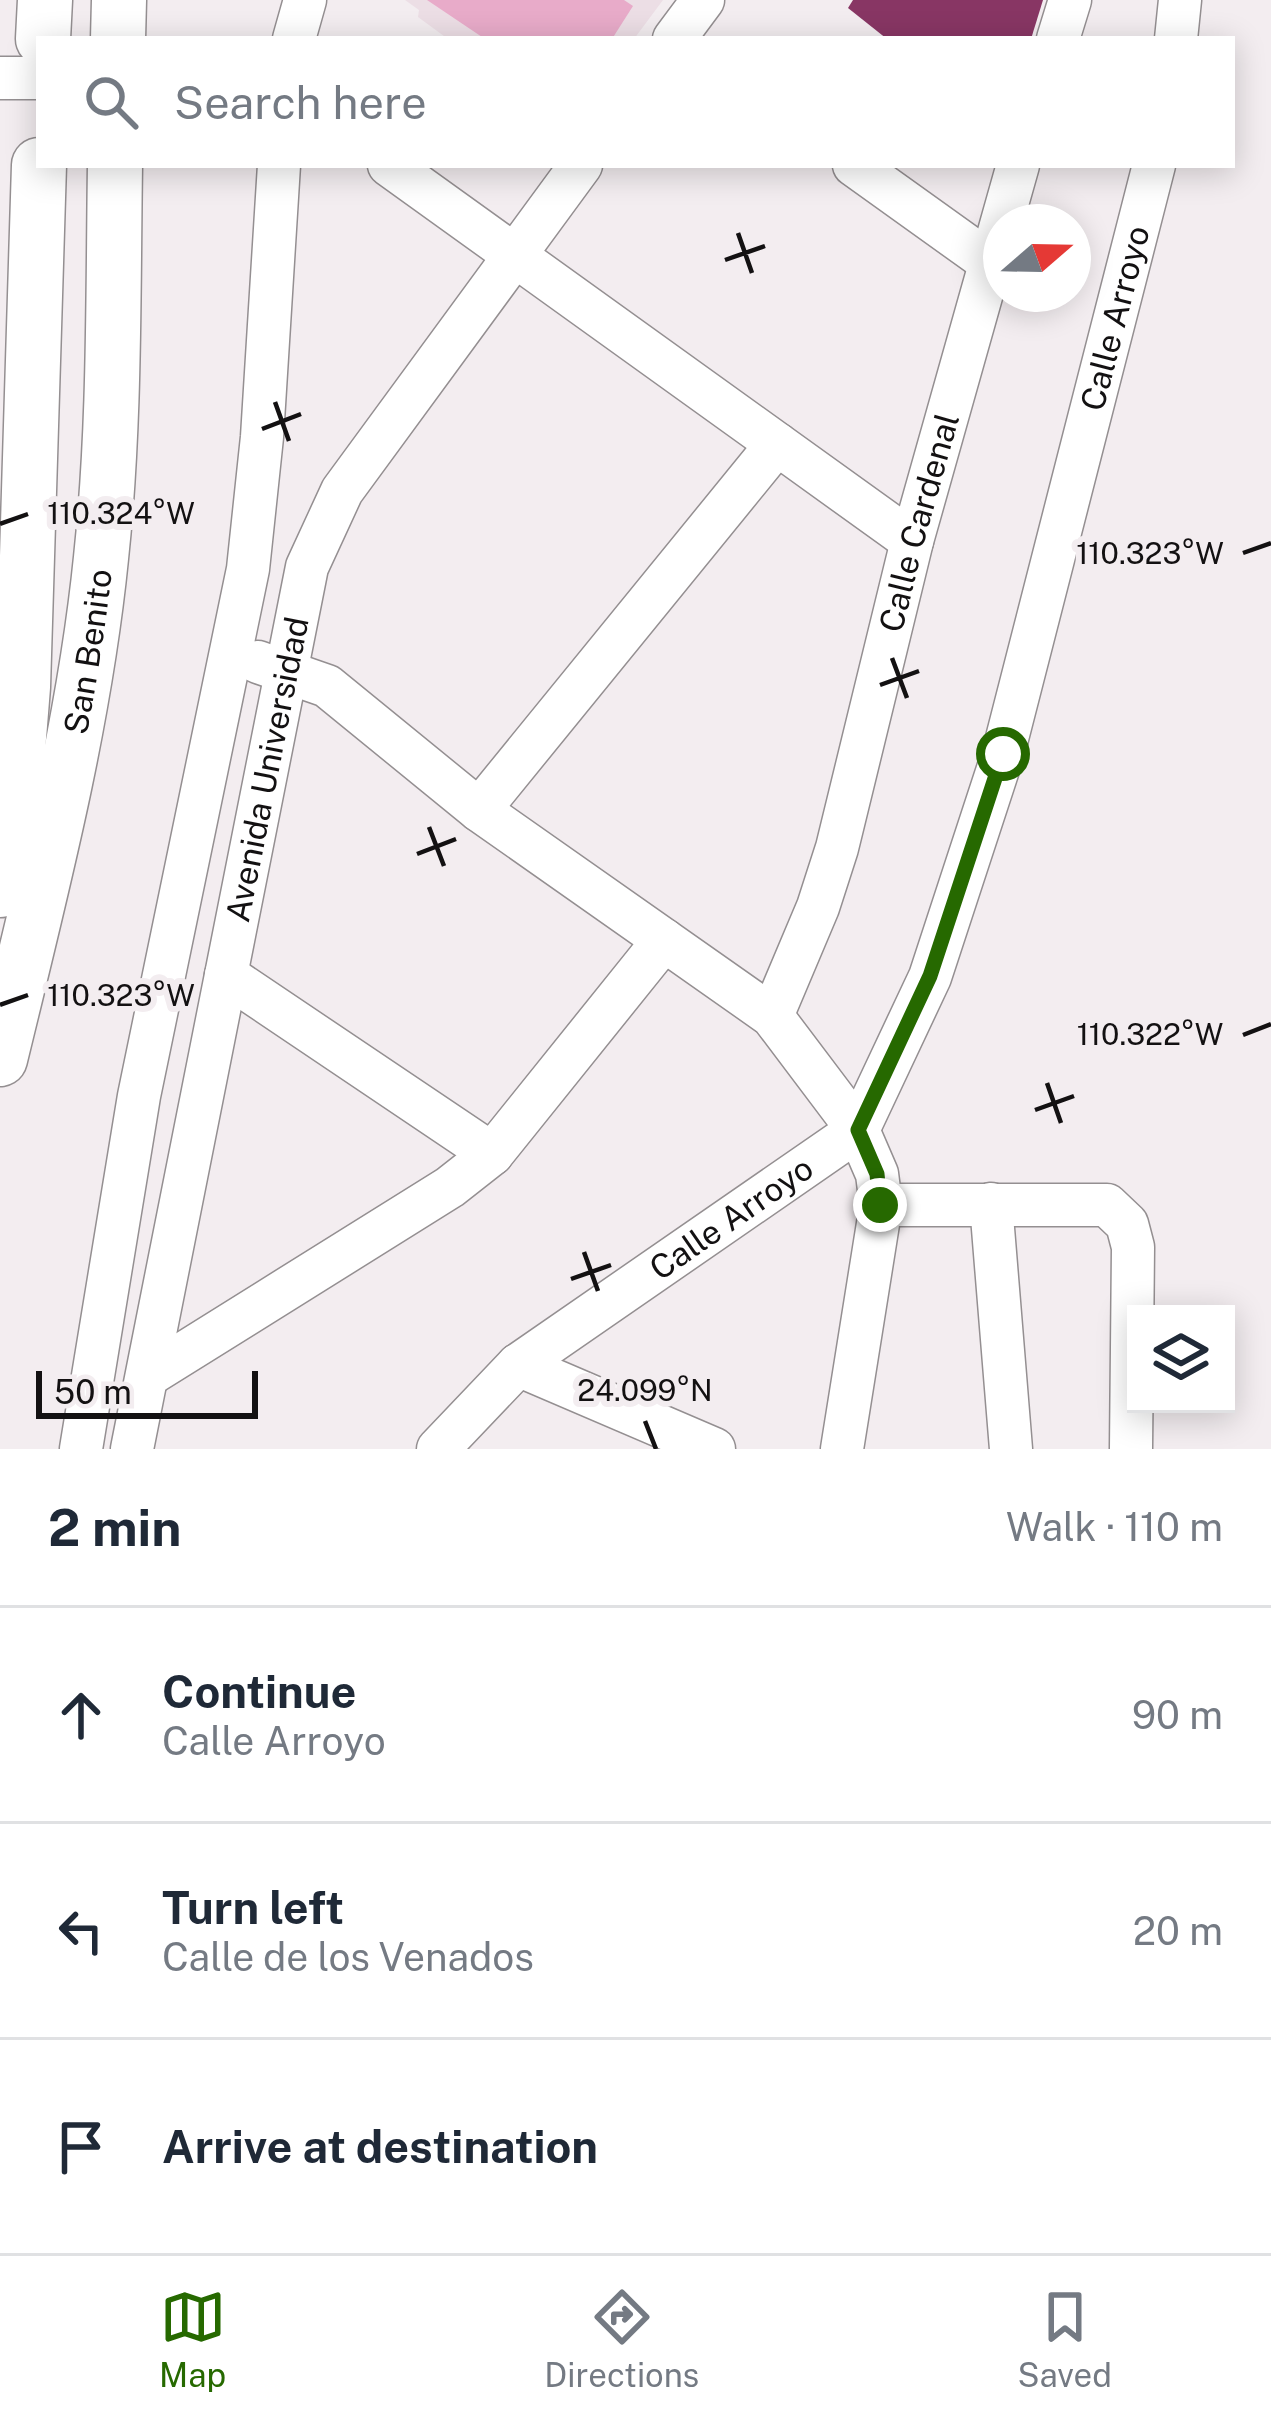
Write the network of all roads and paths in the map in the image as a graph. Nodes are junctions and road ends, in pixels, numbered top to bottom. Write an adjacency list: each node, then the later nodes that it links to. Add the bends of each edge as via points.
1 (45, 0): 7 (main road)
2 (119, 0): 8 (main road)
3 (305, 0): 9 (street)
4 (703, 0): 10 (street)
5 (1070, 0): 11 (street)
6 (1180, 0): 12 (street)
7 (43, 36)
8 (118, 36)
9 (295, 36)
10 (677, 36)
11 (1059, 36)
12 (1176, 36)
13 (0, 78): 14 (street)
14 (36, 78)
15 (39, 168): 32 (main road, San Benito)
16 (115, 168): 31 (main road, San Benito, via 107,487)
17 (278, 168): 29 (street, via 262,437)
18 (393, 168): 24 (street)
19 (579, 168): 24 (street, Avenida Universidad)
20 (858, 168): 25 (street)
21 (1017, 168): 23 (street, Calle Cardenal)
22 (1153, 168): 39 (street, Calle Arroyo, via 1003,754 930,976)
23 (1006, 204)
24 (514, 255): 27 (street); 30 (street, Avenida Universidad, via 324,524)
25 (983, 257)
26 (983, 279): 28 (street, Calle Cardenal)
27 (777, 444): 28 (street); 33 (street)
28 (911, 541): 37 (street, Calle Cardenal, via 837,848)
29 (232, 656): 30 (street); 45 (street, via 139,1096)
30 (285, 669): 33 (street, via 327,686); 36 (street, Avenida Universidad)
31 (82, 678): 32 (street); 38 (main road, San Benito)
32 (12, 687): 34 (main road, San Benito, via 15,788)
33 (479, 810): 35 (street)
34 (0, 890)
35 (664, 940): 37 (street); 40 (street)
36 (226, 975): 40 (street); 44 (street, Avenida Universidad)
37 (772, 1016): 39 (street)
38 (0, 1059)
39 (858, 1130): 42 (street); 43 (street, Calle Arroyo)
40 (492, 1154): 44 (street)
41 (991, 1204): 42 (street); 50 (street); 51 (street, via 1107,1205 1127,1224)
42 (880, 1205): 49 (street)
43 (518, 1365): 47 (street, Calle Arroyo); 48 (street)
44 (149, 1376): 46 (street, Avenida Universidad)
45 (81, 1449)
46 (132, 1449)
47 (438, 1449)
48 (714, 1449)
49 (842, 1449)
50 (1011, 1449)
51 (1131, 1449)

